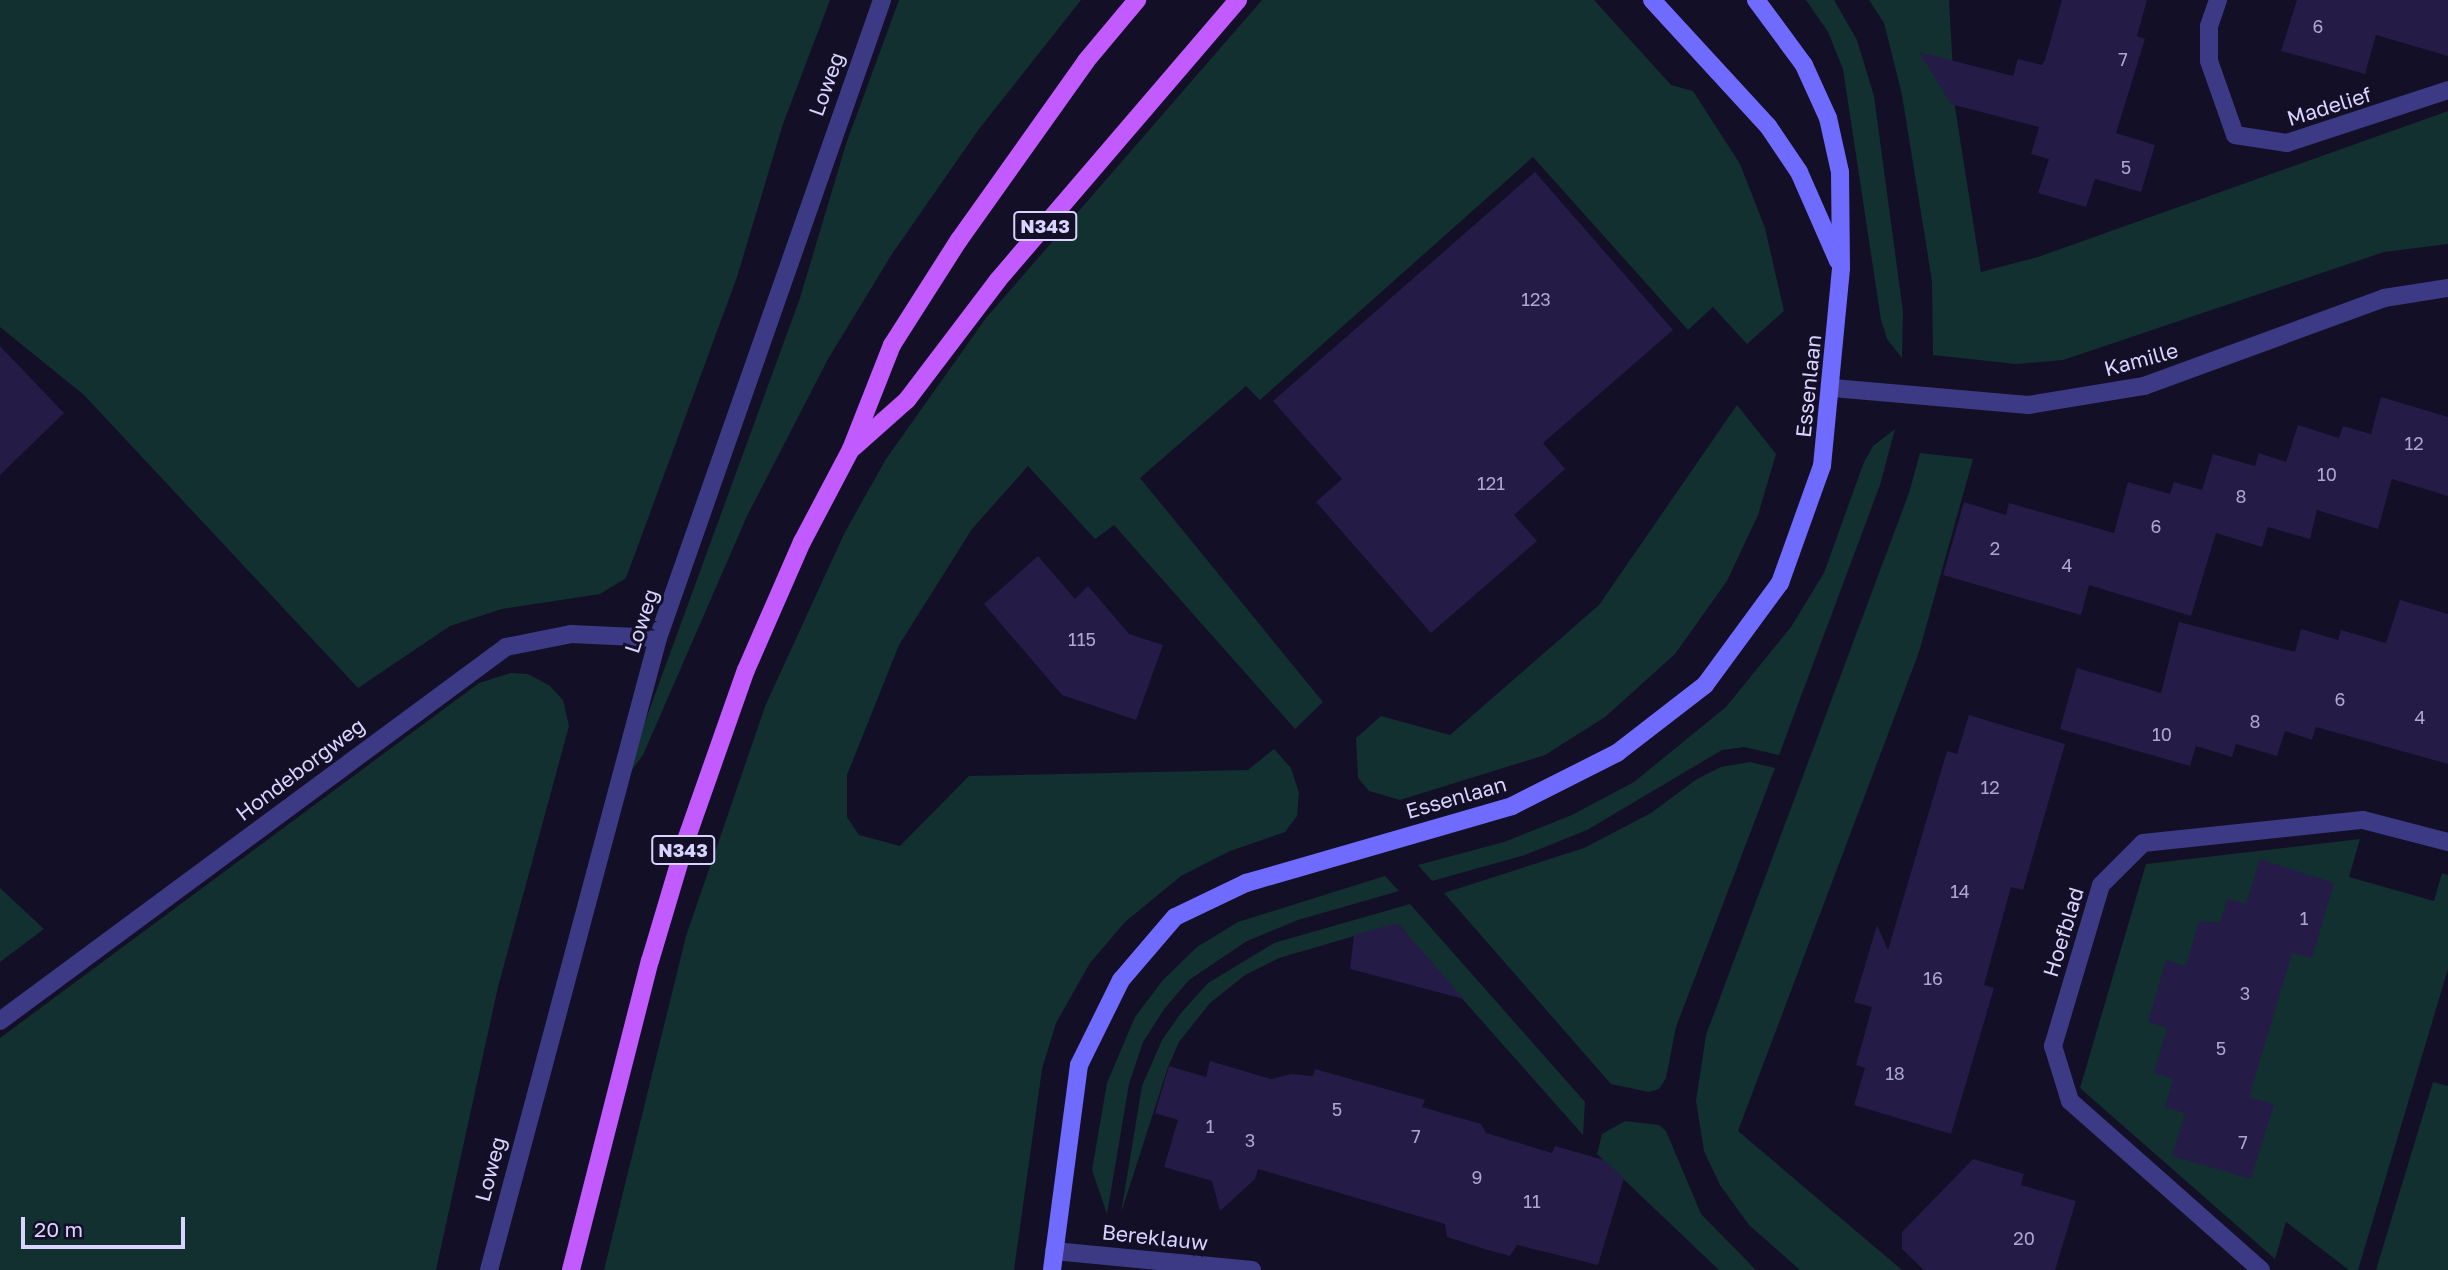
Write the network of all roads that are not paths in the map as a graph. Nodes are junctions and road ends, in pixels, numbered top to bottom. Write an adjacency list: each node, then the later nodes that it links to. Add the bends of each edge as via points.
1 (882, 0): 12 (street, Loweg)
2 (1137, 0): 11 (main road, N343, via 1086,61 959,240 892,345)
3 (1238, 0): 11 (main road, N343, via 999,280 907,400)
4 (1652, 0): 8 (street, Essenlaan, via 1768,126 1799,172)
5 (1756, 0): 8 (street, Essenlaan, via 1804,65 1828,118 1840,172)
6 (2218, 0): 7 (street, Madelief, via 2209,26 2209,61 2235,135 2287,144)
7 (2448, 90)
8 (1841, 268): 10 (street, Essenlaan)
9 (2448, 288): 10 (street, Kamille, via 2385,298 2144,386 2028,405)
10 (1833, 388): 15 (street, Essenlaan, via 1822,466 1780,583 1705,685 1618,753 1512,806 1246,883 1175,917 1121,980 1079,1065)
11 (851, 449): 17 (main road, N343, via 802,542 746,670 686,840 650,961)
12 (658, 639): 14 (street, Hondeborgweg, via 571,634 506,647); 16 (street, Loweg)
13 (2448, 842): 20 (street, Hoefblad, via 2363,821 2143,843 2101,885 2053,1046 2070,1101)
14 (0, 1021)
15 (1054, 1251): 18 (street, Essenlaan); 19 (street, Bereklauw)
16 (489, 1270)
17 (571, 1270)
18 (1052, 1270)
19 (1252, 1270)
20 (2260, 1270)

